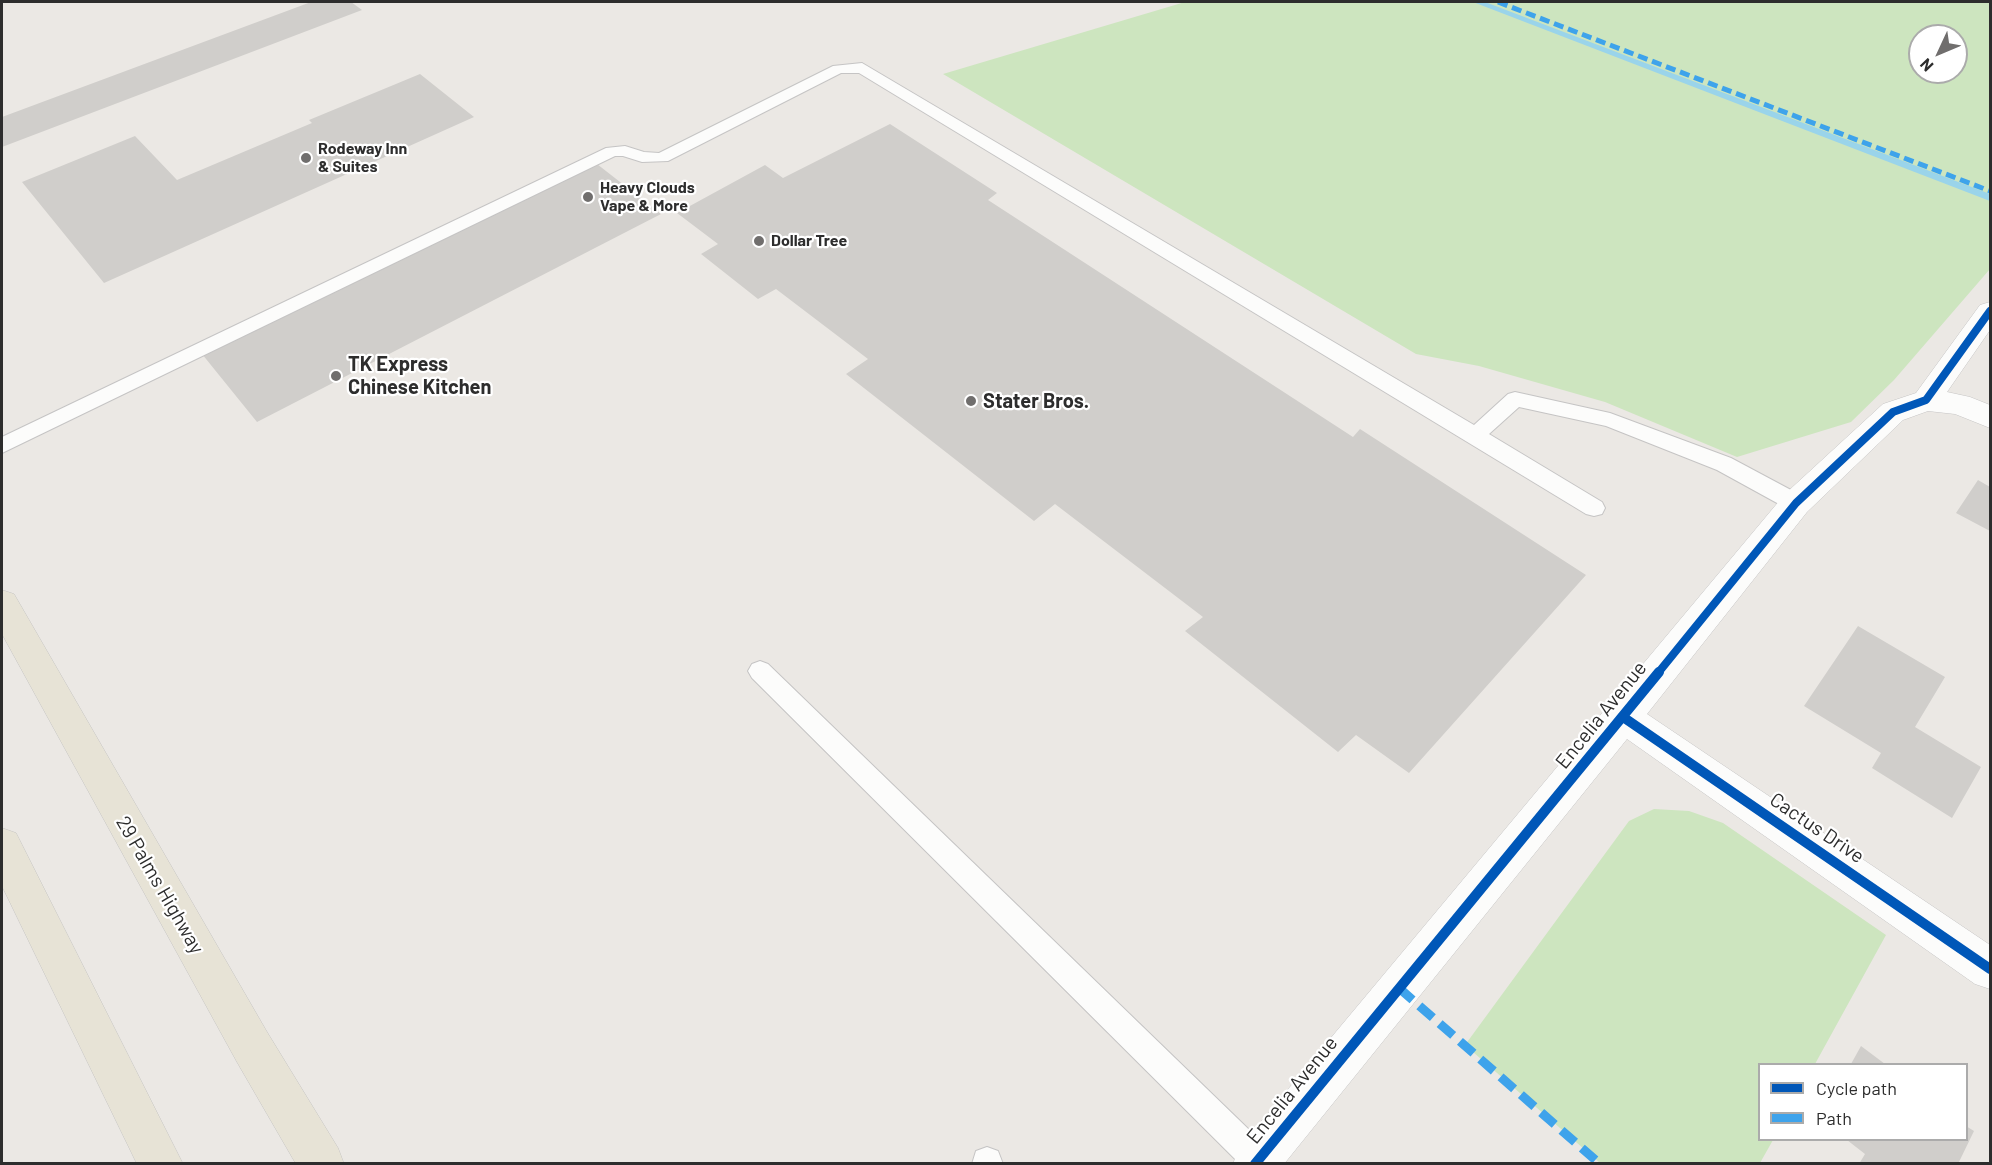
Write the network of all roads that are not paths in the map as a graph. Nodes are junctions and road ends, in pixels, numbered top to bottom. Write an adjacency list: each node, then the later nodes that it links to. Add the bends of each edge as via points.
1 (1990, 311): 2 (street)
2 (1926, 400): 3 (street, via 1960,404); 6 (street, Encelia Avenue, via 1893,411)
3 (1990, 417)
4 (1475, 435): 5 (lane, via 862,68 838,69 662,158 612,151); 6 (lane, via 1515,399 1610,420 1724,464); 7 (lane)
5 (2, 446)
6 (1796, 503): 10 (street, Encelia Avenue)
7 (1594, 508)
8 (2, 604): 15 (main road, 29 Palms Highway)
9 (760, 671): 13 (lane)
10 (1623, 717): 12 (street, Cactus Drive); 13 (street, Encelia Avenue)
11 (2, 846): 14 (main road)
12 (1990, 969)
13 (1256, 1162)
14 (161, 1164)
15 (322, 1164)

